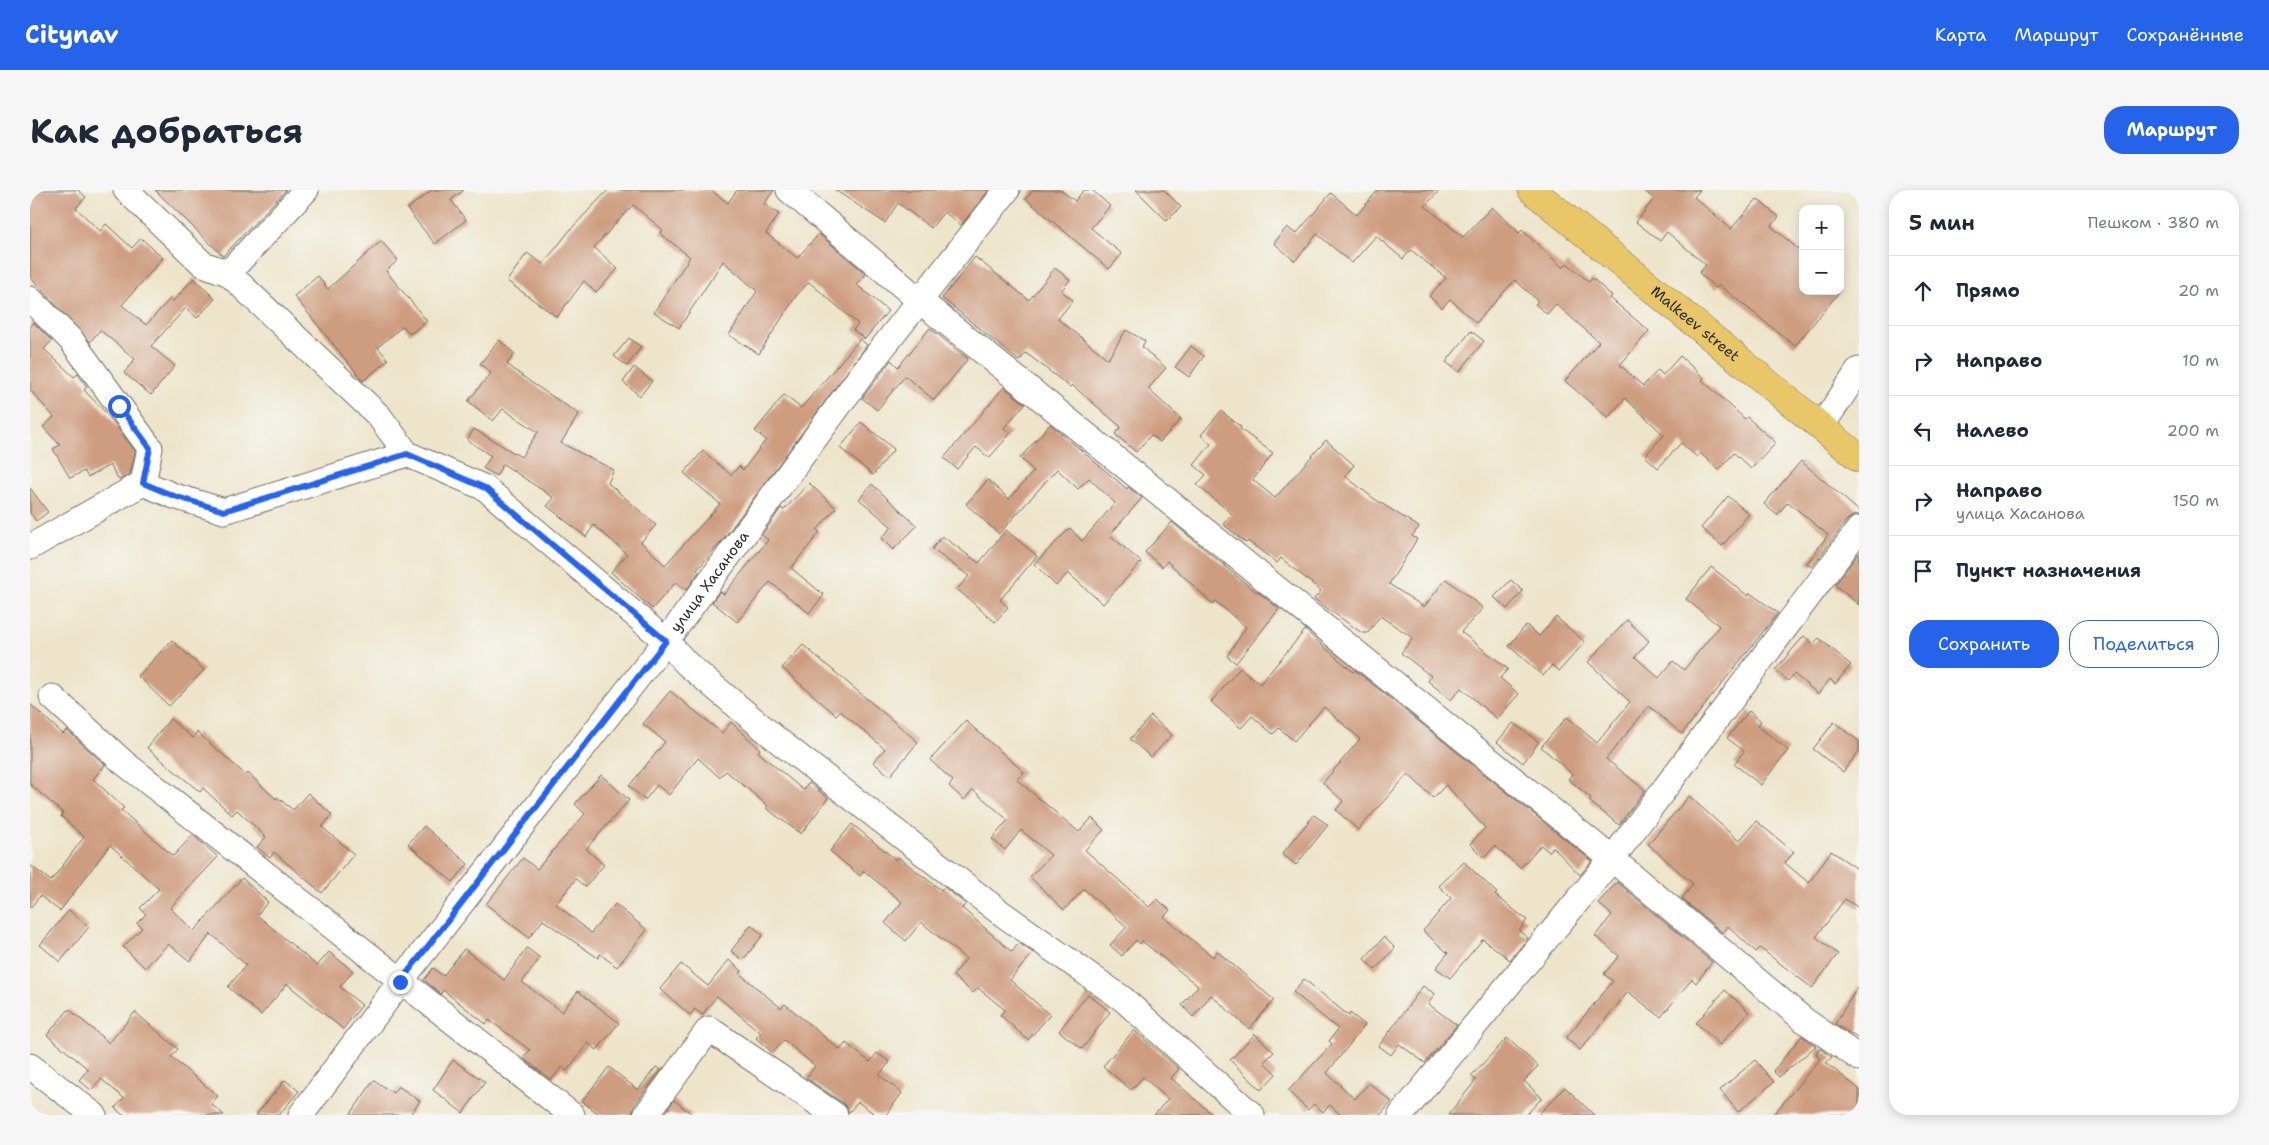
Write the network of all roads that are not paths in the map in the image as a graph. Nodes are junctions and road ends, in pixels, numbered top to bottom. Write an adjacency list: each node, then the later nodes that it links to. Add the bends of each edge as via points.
1 (126, 190): 6 (street, via 203,264)
2 (306, 190): 6 (street)
3 (789, 190): 8 (street)
4 (1007, 190): 8 (street, улица Хасанова)
5 (1532, 190): 10 (main road, Malkeev street)
6 (228, 273): 11 (street, via 379,416)
7 (30, 299): 13 (street, via 72,340 150,448)
8 (919, 300): 16 (street, улица Хасанова); 18 (street)
9 (1859, 370): 10 (street)
10 (1821, 426): 12 (main road, Malkeev street)
11 (407, 454): 13 (street, via 224,511); 16 (street, via 485,488)
12 (1859, 458)
13 (143, 483): 15 (street)
14 (1859, 529): 18 (street)
15 (30, 547)
16 (666, 641): 19 (street, улица Хасанова); 27 (street, via 687,664 780,742 997,910 1123,999)
17 (52, 697): 19 (street, via 123,762)
18 (1612, 859): 20 (street, via 1804,1020); 28 (street)
19 (400, 982): 23 (street, улица Хасанова); 24 (street)
20 (1859, 1058)
21 (30, 1066): 22 (street)
22 (94, 1115)
23 (301, 1115)
24 (572, 1115)
25 (646, 1115): 26 (street, via 709,1030)
26 (835, 1115)
27 (1252, 1115)
28 (1401, 1115)

